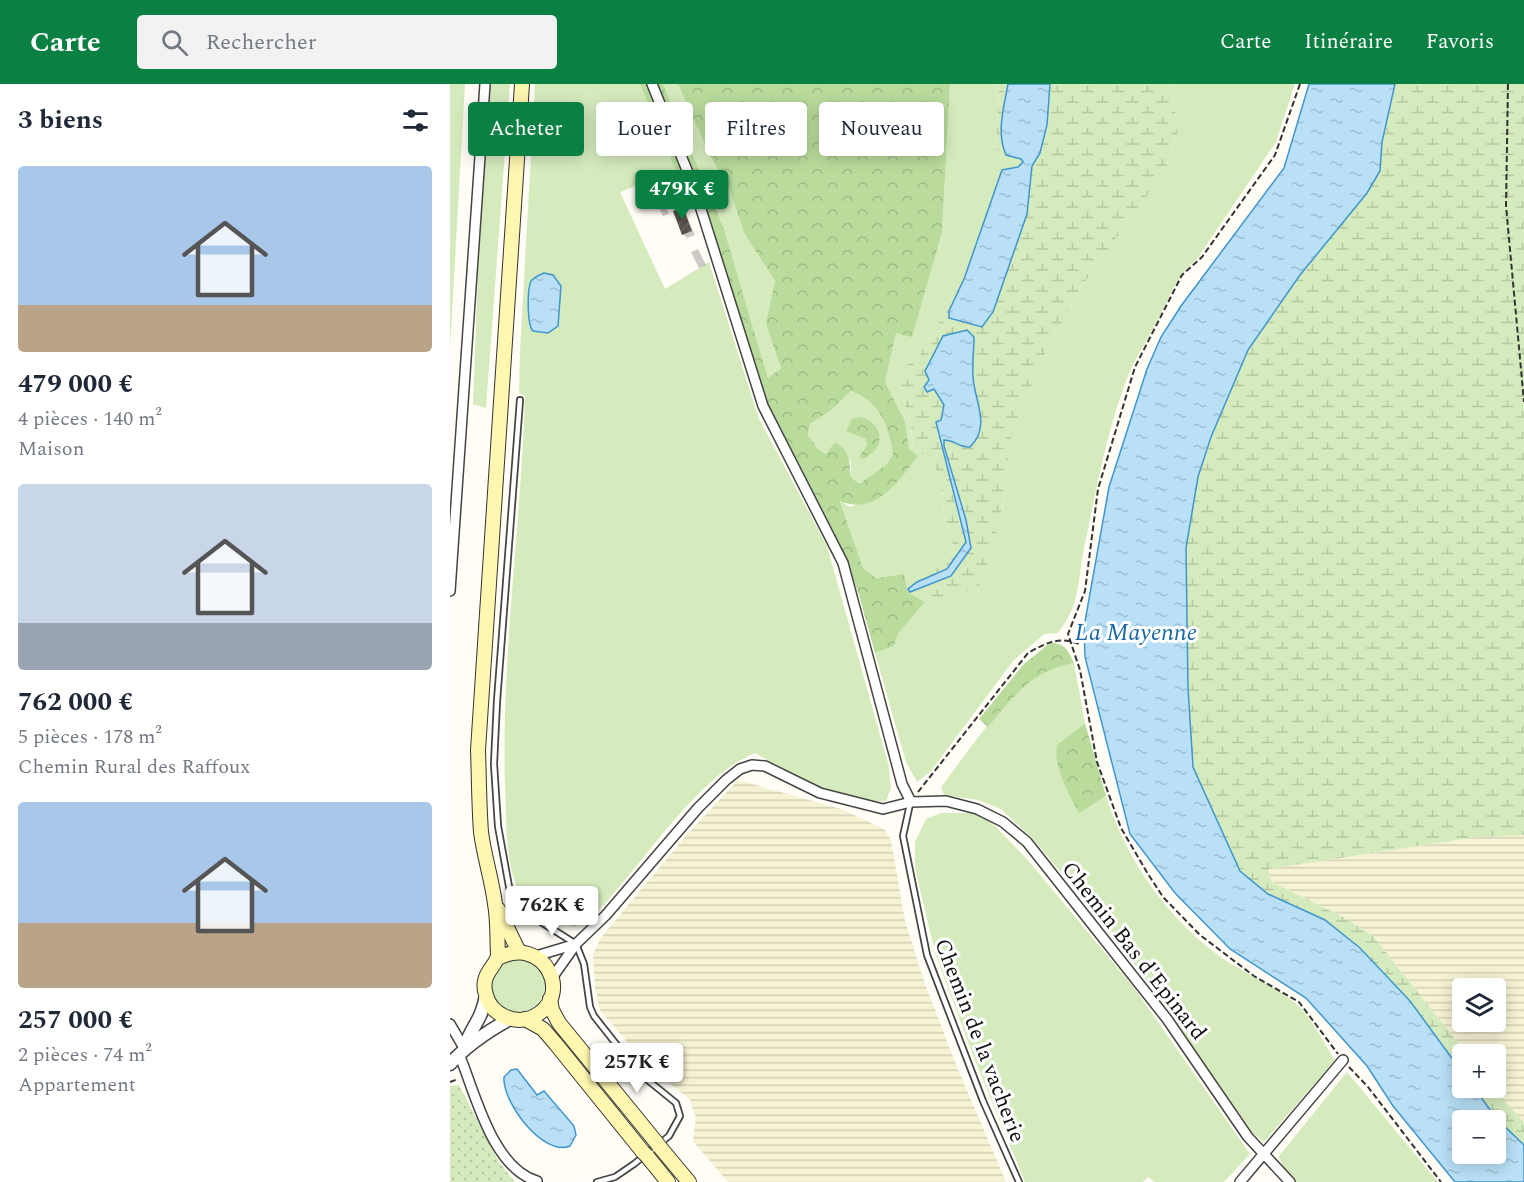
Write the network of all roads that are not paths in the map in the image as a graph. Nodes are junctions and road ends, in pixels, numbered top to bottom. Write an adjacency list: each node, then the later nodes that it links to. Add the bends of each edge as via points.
1 (485, 84): 5 (street)
2 (522, 84): 7 (main road, via 478,750 481,833)
3 (652, 84): 6 (street, via 695,190 763,406 843,563 902,784)
4 (520, 400): 8 (lane, via 497,701 494,764 498,826 510,892 522,910)
5 (450, 591)
6 (911, 802): 8 (street, Chemin Bas d'Epinard, via 884,810 820,793 765,766 740,769 698,808); 21 (street, Chemin Bas d'Epinard, via 946,801 977,809 1027,842 1167,1019); 26 (lane, Chemin de la vacherie, via 903,836 927,955)
7 (496, 904): 9 (main road); 11 (main road)
8 (576, 944): 10 (street); 12 (street, Chemin Bas d'Epinard); 23 (lane, via 594,1016 639,1073 676,1103 680,1112 678,1124 669,1136 624,1172)
9 (519, 951): 10 (main road); 11 (main road)
10 (536, 956): 12 (main road)
11 (498, 958): 13 (main road, via 486,975)
12 (552, 978): 14 (main road)
13 (486, 995): 15 (main road, via 497,1012); 18 (street, via 480,1019)
14 (550, 999): 16 (main road, via 540,1012); 25 (main road, via 566,1032)
15 (510, 1019): 16 (main road); 18 (street)
16 (525, 1019): 24 (main road, via 543,1029)
17 (450, 1024): 18 (street)
18 (463, 1050): 20 (street); 22 (street, via 472,1093 489,1131 514,1168 528,1179)
19 (1342, 1060): 21 (street)
20 (450, 1064)
21 (1264, 1156): 27 (street); 28 (street, Chemin Bas d'Epinard)
22 (541, 1182)
23 (597, 1182)
24 (668, 1182)
25 (688, 1182)
26 (1019, 1182)
27 (1240, 1182)
28 (1290, 1182)

